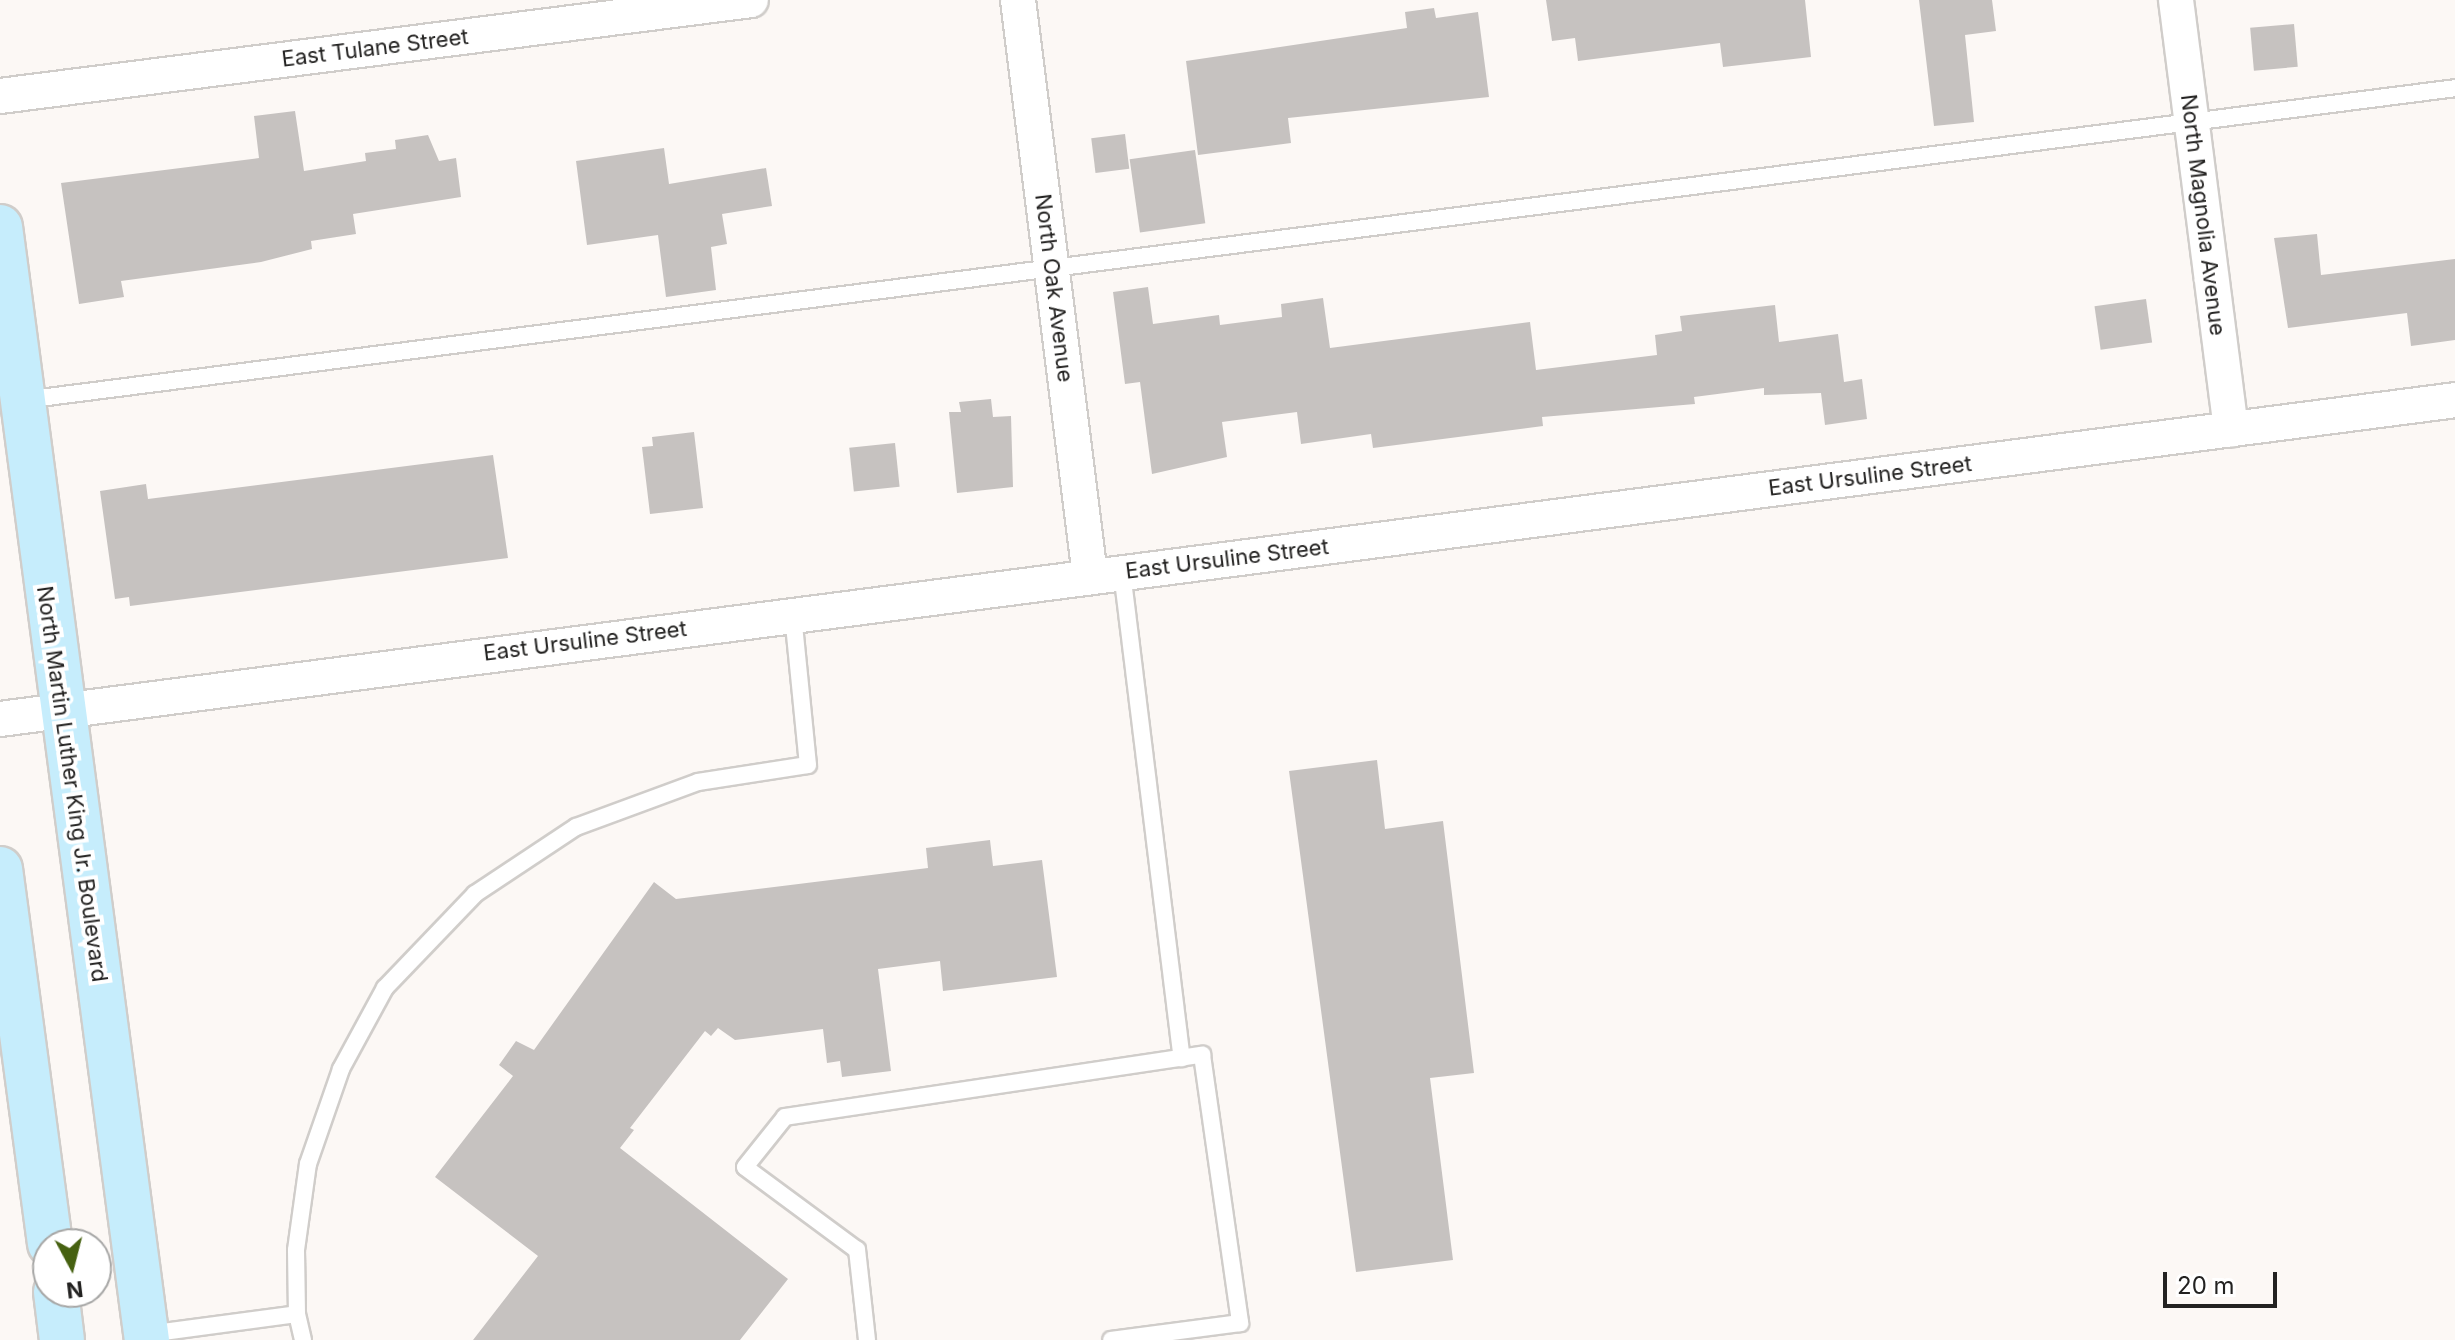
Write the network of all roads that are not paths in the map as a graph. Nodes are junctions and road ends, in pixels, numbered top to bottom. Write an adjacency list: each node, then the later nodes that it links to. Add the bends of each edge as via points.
1 (751, 0): 5 (street, East Tulane Street)
2 (1018, 0): 8 (street, North Oak Avenue)
3 (2176, 0): 6 (street, North Magnolia Avenue)
4 (2455, 88): 6 (lane)
5 (0, 96)
6 (2191, 123): 8 (lane); 11 (street, North Magnolia Avenue)
7 (0, 227): 9 (main road, North Martin Luther King Jr. Boulevard)
8 (1051, 268): 9 (lane); 12 (street, North Oak Avenue)
9 (22, 400): 14 (main road, North Martin Luther King Jr. Boulevard)
10 (2455, 400): 11 (street, East Ursuline Street)
11 (2231, 429): 12 (street, East Ursuline Street)
12 (1106, 574): 13 (street, East Ursuline Street); 17 (lane)
13 (793, 615): 14 (street, East Ursuline Street); 20 (lane, via 808,765 698,782 576,827 475,894 385,988 341,1069 308,1164 296,1250)
14 (61, 709): 15 (street, East Ursuline Street); 21 (main road, North Martin Luther King Jr. Boulevard)
15 (0, 719)
16 (0, 869): 18 (main road)
17 (1182, 1058): 24 (lane, via 785,1117 745,1167 857,1250); 25 (lane, via 1202,1055 1240,1323)
18 (48, 1228)
19 (58, 1308): 22 (main road)
20 (297, 1314): 21 (lane); 23 (lane)
21 (146, 1337)
22 (62, 1340)
23 (303, 1340)
24 (867, 1340)
25 (1111, 1340)

